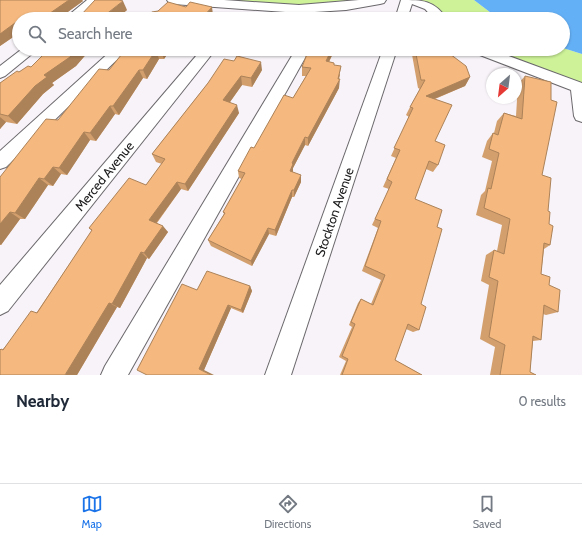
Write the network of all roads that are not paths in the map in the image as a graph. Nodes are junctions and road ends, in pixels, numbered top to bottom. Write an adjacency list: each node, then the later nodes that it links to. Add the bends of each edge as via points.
1 (95, 0): 8 (street)
2 (173, 0): 6 (street); 7 (street)
3 (380, 0): 11 (street)
4 (407, 0): 12 (street)
5 (412, 0): 13 (street, via 429,6)
6 (245, 6): 9 (street); 10 (street)
7 (164, 9)
8 (79, 12)
9 (240, 12)
10 (313, 12)
11 (331, 12)
12 (403, 12)
13 (435, 12)
14 (22, 56): 20 (street)
15 (114, 56): 23 (street)
16 (203, 56): 24 (street, Merced Avenue)
17 (299, 56): 25 (street)
18 (388, 56): 26 (street, Stockton Avenue)
19 (495, 56): 21 (street)
20 (0, 73)
21 (580, 88): 22 (street)
22 (582, 116)
23 (0, 162)
24 (0, 303)
25 (114, 375)
26 (278, 375)

